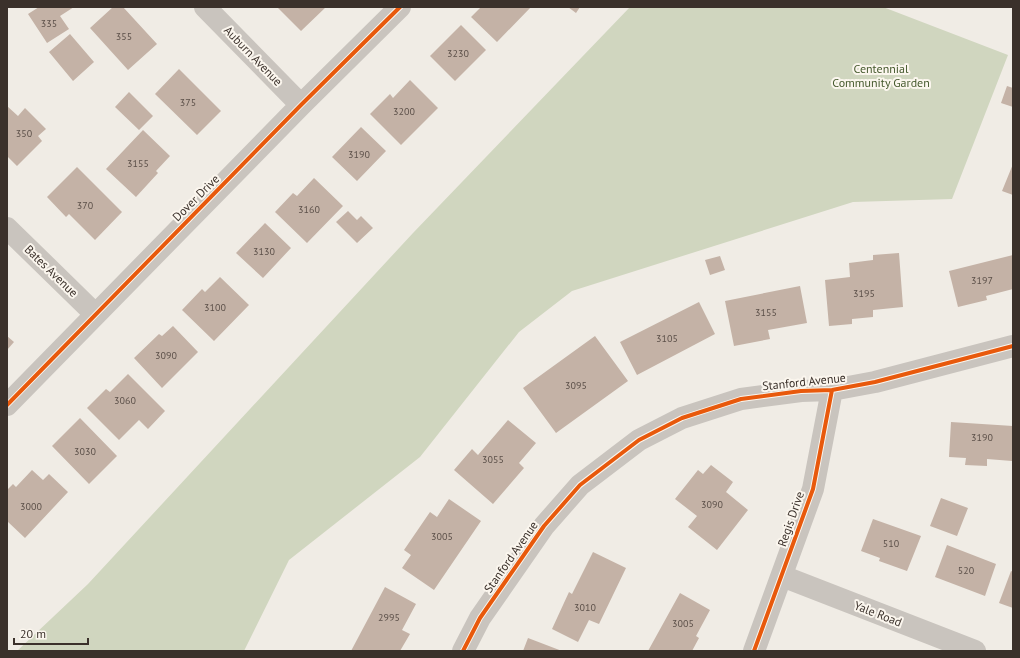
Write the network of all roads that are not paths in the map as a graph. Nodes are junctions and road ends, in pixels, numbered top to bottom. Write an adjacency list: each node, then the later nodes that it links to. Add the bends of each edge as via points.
1 (205, 7): 3 (street, Auburn Avenue)
2 (400, 7): 3 (street, Dover Drive)
3 (301, 105): 5 (street, Dover Drive)
4 (7, 228): 5 (street, Bates Avenue)
5 (95, 314): 8 (street, Dover Drive)
6 (1013, 346): 7 (street, Stanford Avenue, via 875,382)
7 (832, 390): 9 (street, Regis Drive, via 813,488); 10 (street, Stanford Avenue, via 801,391 741,399 682,418 639,440 580,485 544,526 480,618)
8 (7, 405)
9 (782, 576): 11 (street, Regis Drive); 12 (street, Yale Road)
10 (463, 651)
11 (754, 651)
12 (975, 651)

